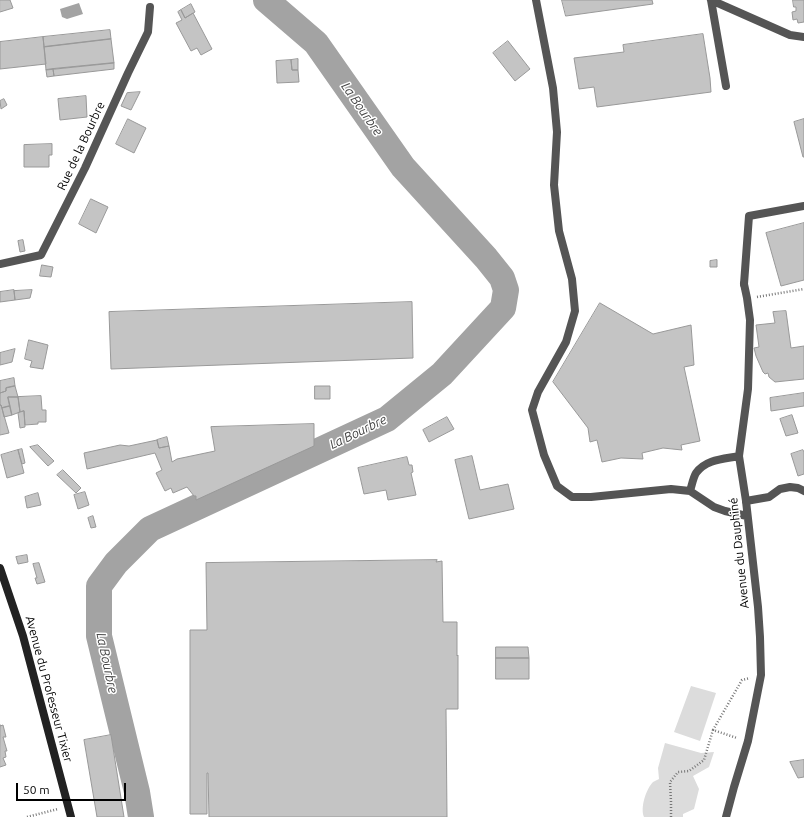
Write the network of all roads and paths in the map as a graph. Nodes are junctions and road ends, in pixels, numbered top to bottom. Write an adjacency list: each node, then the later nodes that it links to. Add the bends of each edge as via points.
1 (536, 0): 12 (street, via 553,88 557,132 554,185 559,231 572,279 574,311 566,342 538,392 532,410 544,456 557,486 572,497 671,489)
2 (711, 0): 4 (street, via 790,35); 5 (street)
3 (150, 7): 7 (street, Rue de la Bourbre, via 148,32 85,168 41,255)
4 (804, 36)
5 (726, 86)
6 (804, 206): 9 (street, Avenue du Dauphiné, via 749,216 744,284)
7 (0, 264)
8 (804, 289): 9 (path)
9 (747, 298): 10 (street, Avenue du Dauphiné, via 750,320 748,389)
10 (739, 456): 12 (street, via 715,460 704,465 696,474); 13 (street, Avenue du Dauphiné)
11 (804, 490): 13 (street, via 790,487 780,489 769,497)
12 (690, 491): 14 (street, via 714,507)
13 (746, 501): 14 (street, Avenue du Dauphiné)
14 (747, 516): 16 (street, Avenue du Dauphiné, via 758,607)
15 (0, 568): 19 (main road, Avenue du Professeur Tixier, via 23,636)
16 (761, 675): 17 (path, via 742,680); 18 (street, Avenue du Dauphiné)
17 (713, 730): 18 (path); 22 (path, via 704,760 689,771 678,772 670,782)
18 (748, 741): 23 (street, Avenue du Dauphiné)
19 (68, 806): 20 (path); 21 (main road, Avenue du Professeur Tixier)
20 (27, 817)
21 (71, 817)
22 (671, 817)
23 (726, 817)

